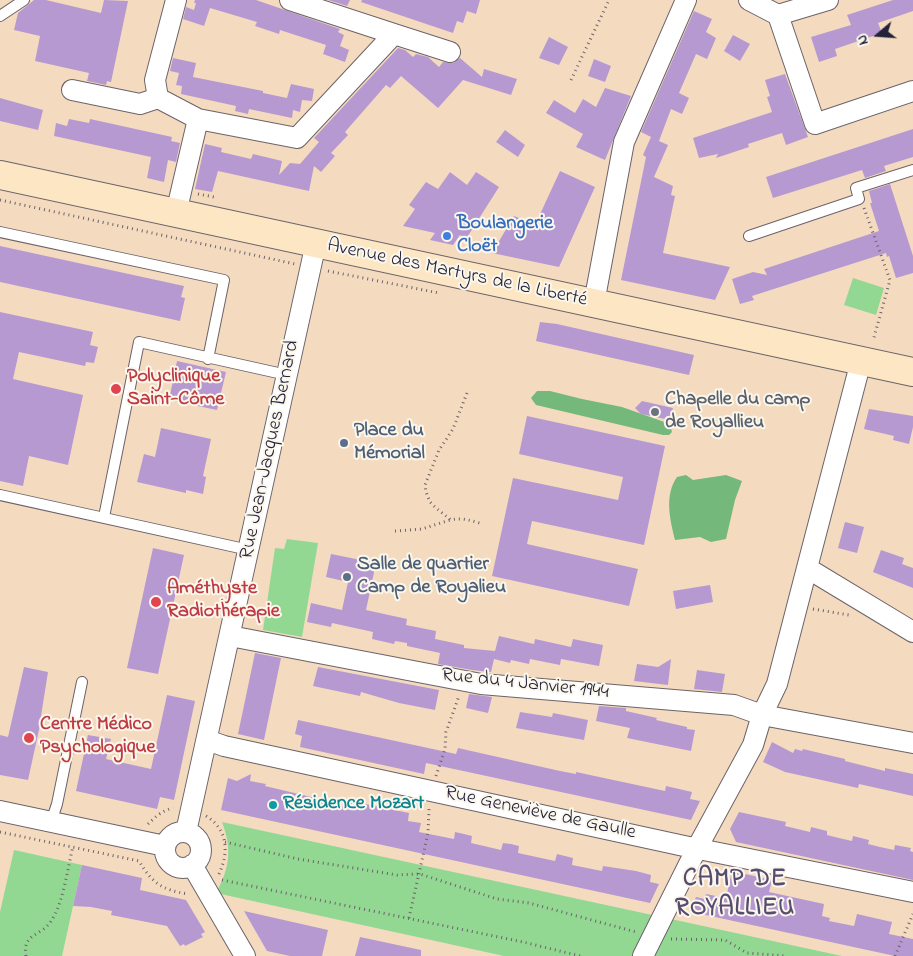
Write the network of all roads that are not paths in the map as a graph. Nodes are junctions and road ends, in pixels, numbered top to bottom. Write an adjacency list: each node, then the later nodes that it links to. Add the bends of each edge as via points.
1 (24, 0): 8 (lane)
2 (176, 0): 13 (street, via 155,80)
3 (290, 0): 9 (street)
4 (686, 0): 21 (street, via 624,142)
5 (748, 0): 7 (street)
6 (828, 0): 7 (street)
7 (778, 15): 12 (street, via 815,124)
8 (0, 16)
9 (394, 34): 10 (street); 14 (street, via 297,138)
10 (450, 52)
11 (72, 90): 13 (street, via 140,104)
12 (913, 91)
13 (158, 98): 14 (street)
14 (198, 119): 17 (street)
15 (913, 170): 19 (lane, via 856,188 859,199)
16 (0, 175): 17 (street, Avenue des Martyrs de la Liberté)
17 (176, 213): 20 (street, Avenue des Martyrs de la Liberté)
18 (0, 232): 23 (lane, via 224,280)
19 (749, 236)
20 (314, 255): 21 (street, Avenue des Martyrs de la Liberté); 25 (street, Rue Jean-Jacques Bernard)
21 (594, 303): 22 (street, Avenue des Martyrs de la Liberté)
22 (867, 351): 24 (street, Avenue des Martyrs de la Liberté); 29 (street)
23 (208, 359): 25 (lane); 27 (lane, via 139,342)
24 (913, 372)
25 (287, 375): 28 (street, Rue Jean-Jacques Bernard)
26 (0, 495): 27 (lane)
27 (104, 517): 28 (lane)
28 (249, 550): 31 (street, Rue Jean-Jacques Bernard)
29 (807, 568): 30 (street); 33 (street, via 777,684)
30 (911, 626)
31 (230, 636): 33 (street, Rue du 4 Janvier 1944, via 480,684 734,705); 34 (street, Rue Jean-Jacques Bernard)
32 (82, 682): 37 (lane)
33 (762, 715): 35 (street, Rue du 4 Janvier 1944); 40 (street, via 753,745)
34 (207, 740): 38 (street, Rue Jean-Jacques Bernard, via 200,813); 40 (street, Rue Geneviève de Gaulle)
35 (913, 743)
36 (0, 811): 37 (street)
37 (51, 822): 39 (street)
38 (186, 832): 39 (street, via 177,832 169,837); 41 (street, via 199,842 201,851)
39 (165, 846): 41 (street, via 169,862 184,868)
40 (697, 848): 42 (street, Rue Geneviève de Gaulle); 44 (street)
41 (192, 865): 43 (street)
42 (913, 892)
43 (245, 956)
44 (643, 956)

